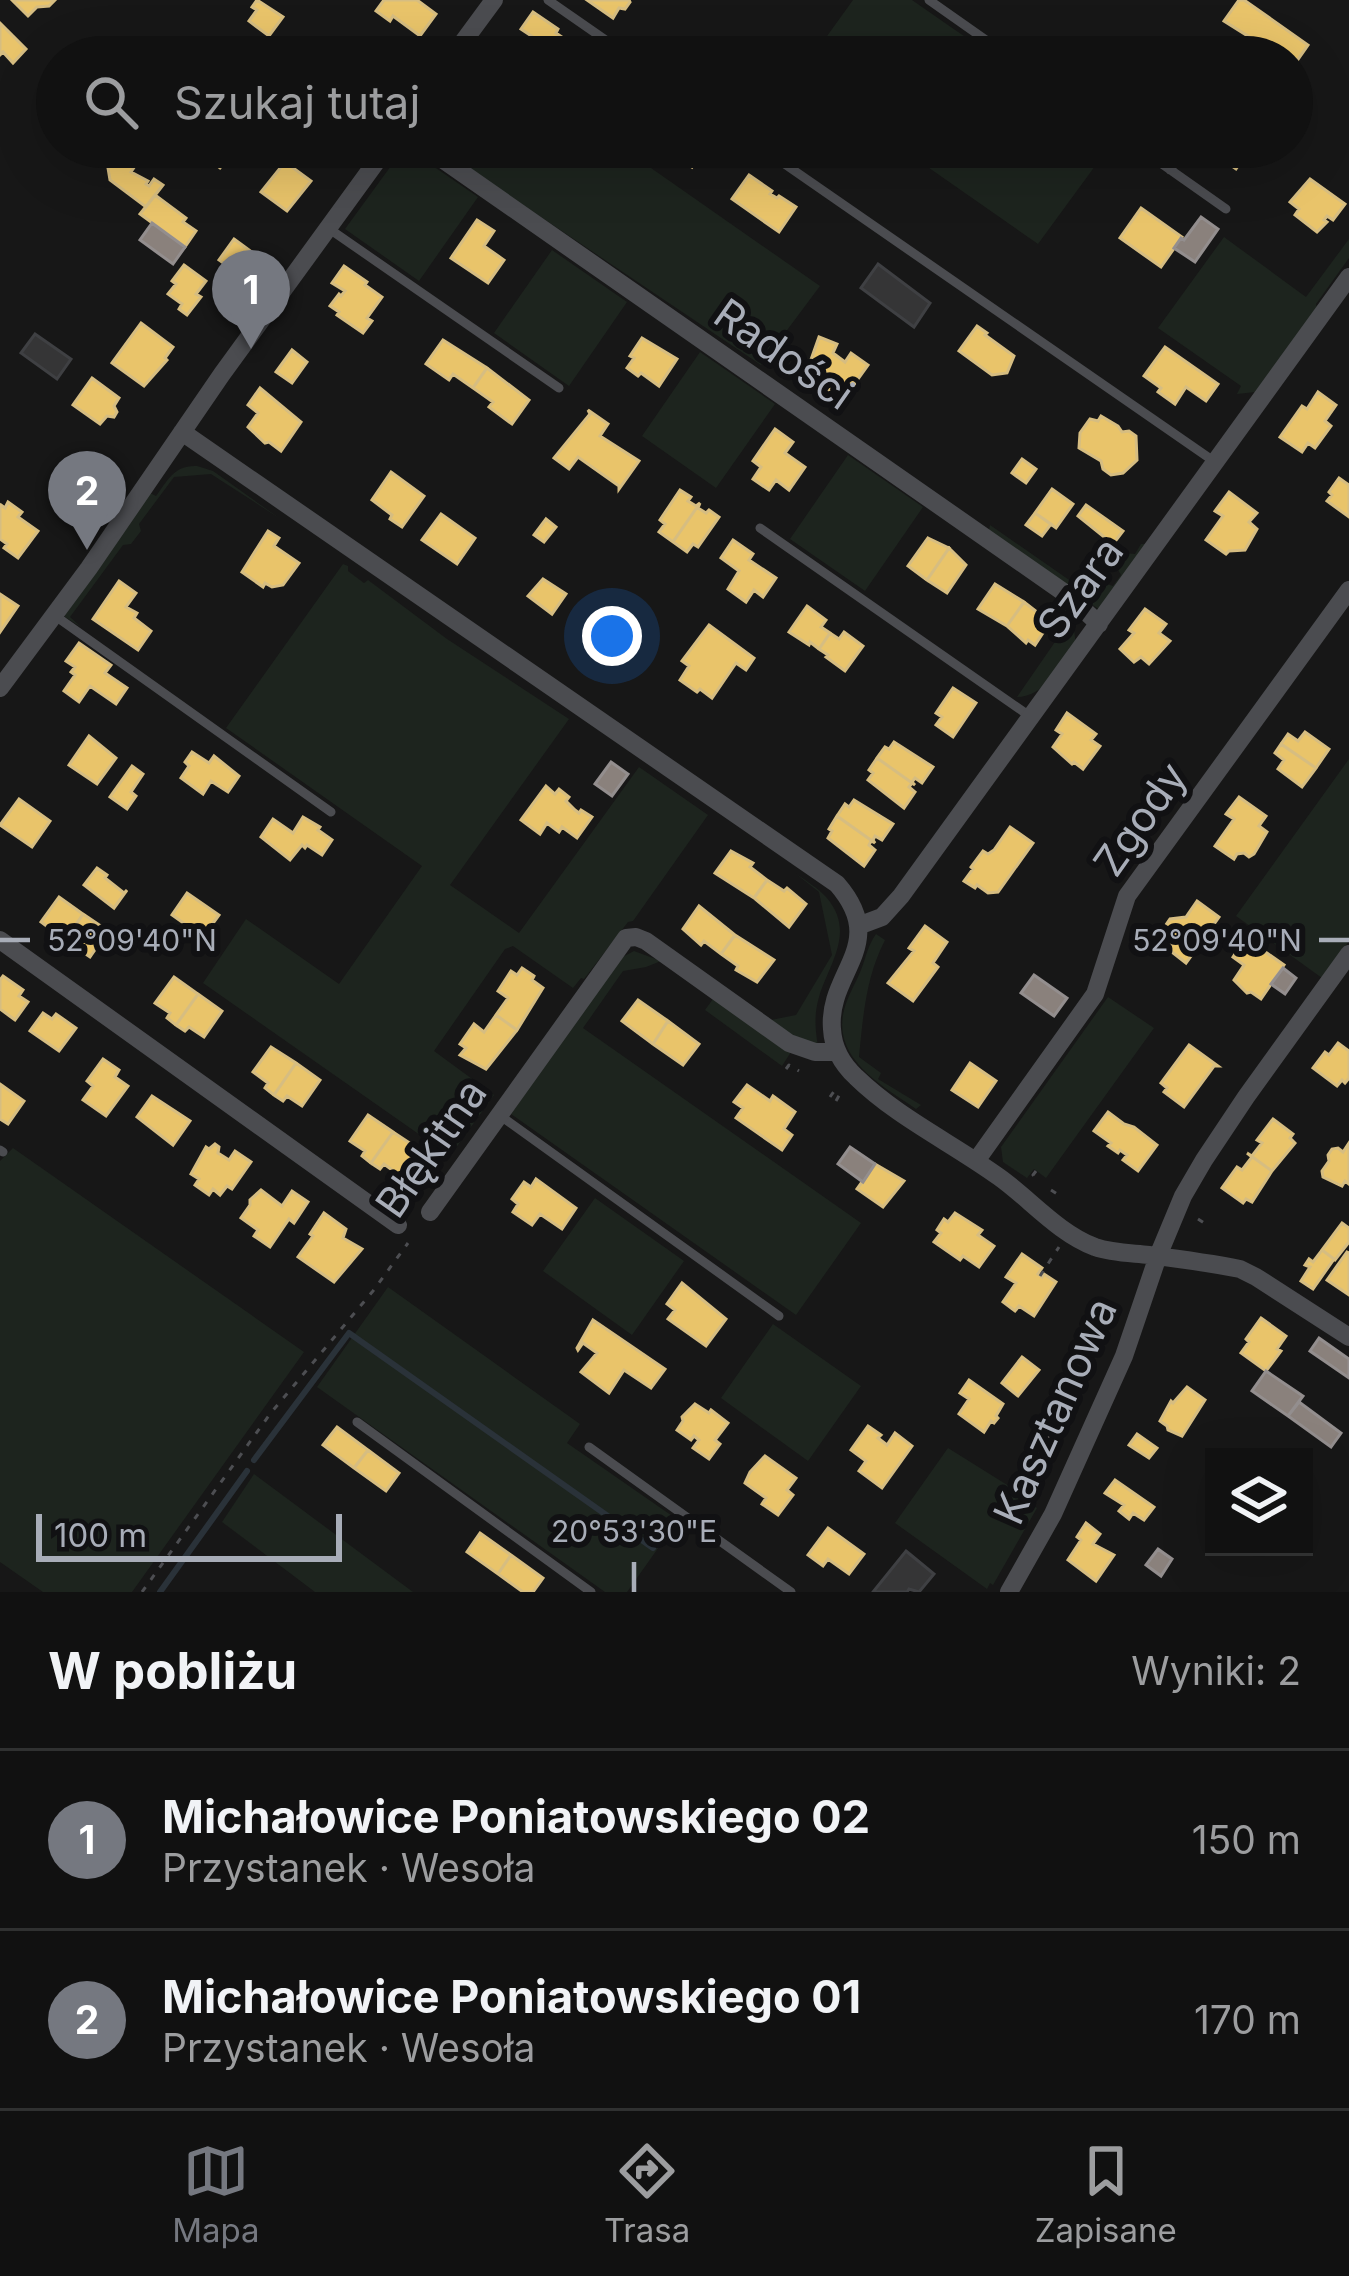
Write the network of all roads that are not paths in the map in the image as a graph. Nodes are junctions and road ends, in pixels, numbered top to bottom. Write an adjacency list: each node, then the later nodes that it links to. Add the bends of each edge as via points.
1 (494, 0): 4 (street)
2 (548, 0): 5 (lane)
3 (929, 0): 6 (lane)
4 (467, 36)
5 (600, 36)
6 (980, 36)
7 (372, 168): 13 (street)
8 (455, 168): 21 (street, Radości, via 1070,596)
9 (790, 168): 17 (lane)
10 (1167, 168): 11 (lane)
11 (1170, 170): 12 (lane)
12 (1226, 209)
13 (328, 228): 15 (lane); 16 (street)
14 (1349, 277): 17 (street, Szara)
15 (559, 388)
16 (182, 432): 20 (street); 25 (street, via 827,876)
17 (1214, 461): 21 (street, Szara)
18 (760, 527): 23 (lane)
19 (1349, 590): 30 (street, Zgody, via 1127,896 1095,994)
20 (54, 615): 22 (street); 24 (lane)
21 (1099, 624): 23 (street, Szara)
22 (0, 688)
23 (1031, 717): 25 (street, Szara, via 897,901)
24 (331, 812)
25 (858, 926): 28 (street, via 832,1009)
26 (0, 940): 32 (street)
27 (1349, 954): 33 (street, Kasztanowa, via 1204,1160)
28 (837, 1052): 29 (street, Błękitna, via 789,1043 646,941 626,938); 30 (street, via 873,1093)
29 (498, 1114): 31 (street, Błękitna); 34 (lane)
30 (976, 1161): 33 (street, via 1087,1243)
31 (430, 1212)
32 (398, 1225)
33 (1158, 1256): 35 (street, via 1240,1269); 40 (street, Kasztanowa, via 1118,1369)
34 (779, 1316)
35 (1349, 1337)
36 (357, 1422): 38 (lane)
37 (589, 1447): 39 (lane)
38 (591, 1592)
39 (791, 1592)
40 (1009, 1592)

